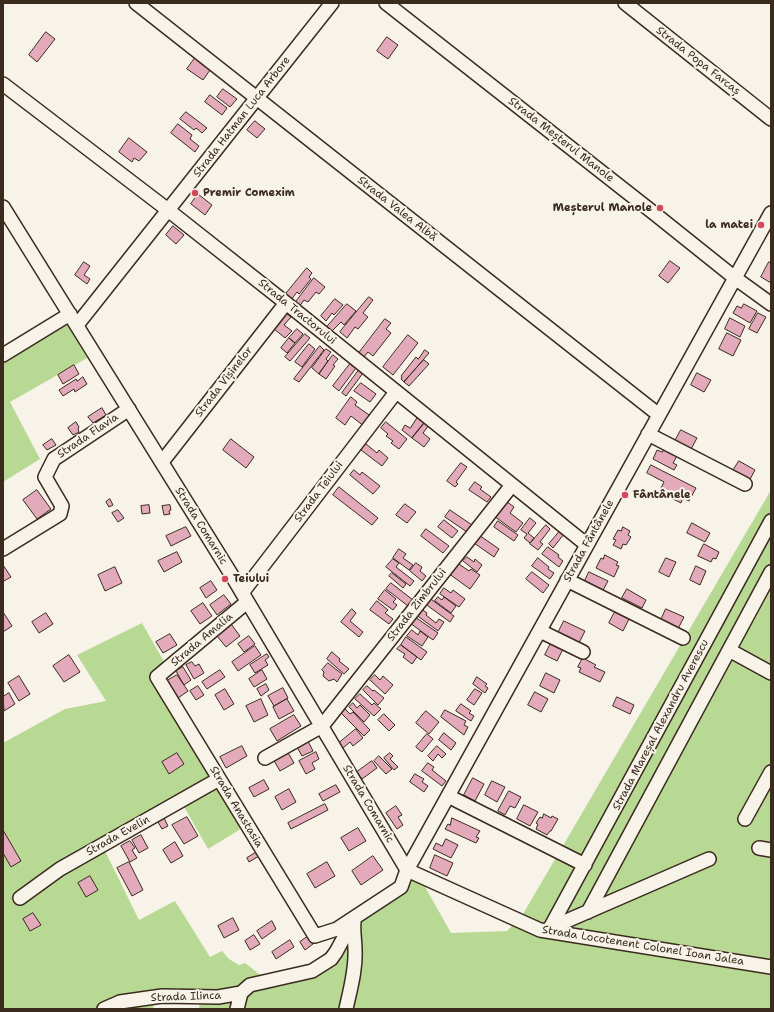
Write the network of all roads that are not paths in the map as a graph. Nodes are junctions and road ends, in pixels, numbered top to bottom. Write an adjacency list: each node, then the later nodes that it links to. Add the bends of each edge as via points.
1 (136, 3): 6 (street, Strada Valea Albă)
2 (332, 3): 6 (street, Strada Hatman Luca Arbore)
3 (386, 3): 11 (street, Strada Meșterul Manole)
4 (625, 3): 7 (street, Strada Popa Farcaș)
5 (3, 84): 9 (street, Strada Tractorului)
6 (256, 98): 9 (street, Strada Hatman Luca Arbore); 18 (street, Strada Valea Albă)
7 (771, 119)
8 (3, 207): 14 (street, Strada Comarnic)
9 (168, 210): 12 (street, Strada Tractorului); 14 (street, Strada Hatman Luca Arbore)
10 (771, 213): 11 (street, Strada Fântânele)
11 (735, 278): 13 (street, Strada Meșterul Manole); 18 (street, Strada Fântânele)
12 (286, 303): 16 (street, Strada Tractorului); 20 (street, Strada Vișinelor)
13 (771, 304)
14 (74, 319): 15 (street); 17 (street, Strada Comarnic)
15 (4, 354)
16 (396, 392): 22 (street, Strada Tractorului); 28 (street, Strada Teiului)
17 (129, 409): 20 (street, Strada Comarnic); 25 (street, Strada Flavia, via 54,459 45,477 62,506 60,514)
18 (659, 415): 19 (street, Strada Fântânele)
19 (648, 434): 21 (street); 24 (street, Strada Fântânele)
20 (162, 462): 28 (street, Strada Comarnic)
21 (745, 484)
22 (512, 485): 24 (street, Strada Tractorului); 35 (street, Strada Zimbrului)
23 (771, 521): 42 (street, Strada Mareșal Alexandru Averescu)
24 (587, 545): 27 (street, Strada Fântânele)
25 (3, 549)
26 (771, 572): 31 (street)
27 (567, 580): 29 (street, Strada Fântânele); 30 (street)
28 (245, 598): 34 (street, Strada Amalia); 35 (street, Strada Comarnic)
29 (540, 630): 32 (street); 39 (street, Strada Fântânele)
30 (683, 638)
31 (729, 650): 33 (street); 45 (street)
32 (583, 652)
33 (771, 673)
34 (157, 677): 38 (street, Strada Anastasia)
35 (322, 726): 36 (street); 43 (street, Strada Comarnic)
36 (265, 758)
37 (771, 772): 40 (street)
38 (219, 779): 44 (street, Strada Evelin, via 60,869); 48 (street, Strada Anastasia)
39 (448, 796): 42 (street); 43 (street, Strada Fântânele)
40 (745, 819)
41 (709, 859): 45 (street)
42 (585, 865): 47 (street, Strada Mareșal Alexandru Averescu)
43 (407, 870): 46 (street, Strada Fântânele, via 401,887); 47 (street, Strada Locotenent Colonel Ioan Jalea)
44 (20, 898)
45 (588, 912): 47 (street)
46 (354, 919): 48 (street, Strada Fântânele, via 337,929); 50 (street, Strada Ilinca, via 331,959 312,970 250,985); 53 (street, via 354,973)
47 (545, 929): 49 (street, Strada Locotenent Colonel Ioan Jalea)
48 (315, 936)
49 (771, 967)
50 (241, 993): 51 (street, Strada Ilinca, via 218,997 162,996 120,1002); 52 (street)
51 (104, 1008)
52 (237, 1009)
53 (346, 1009)

